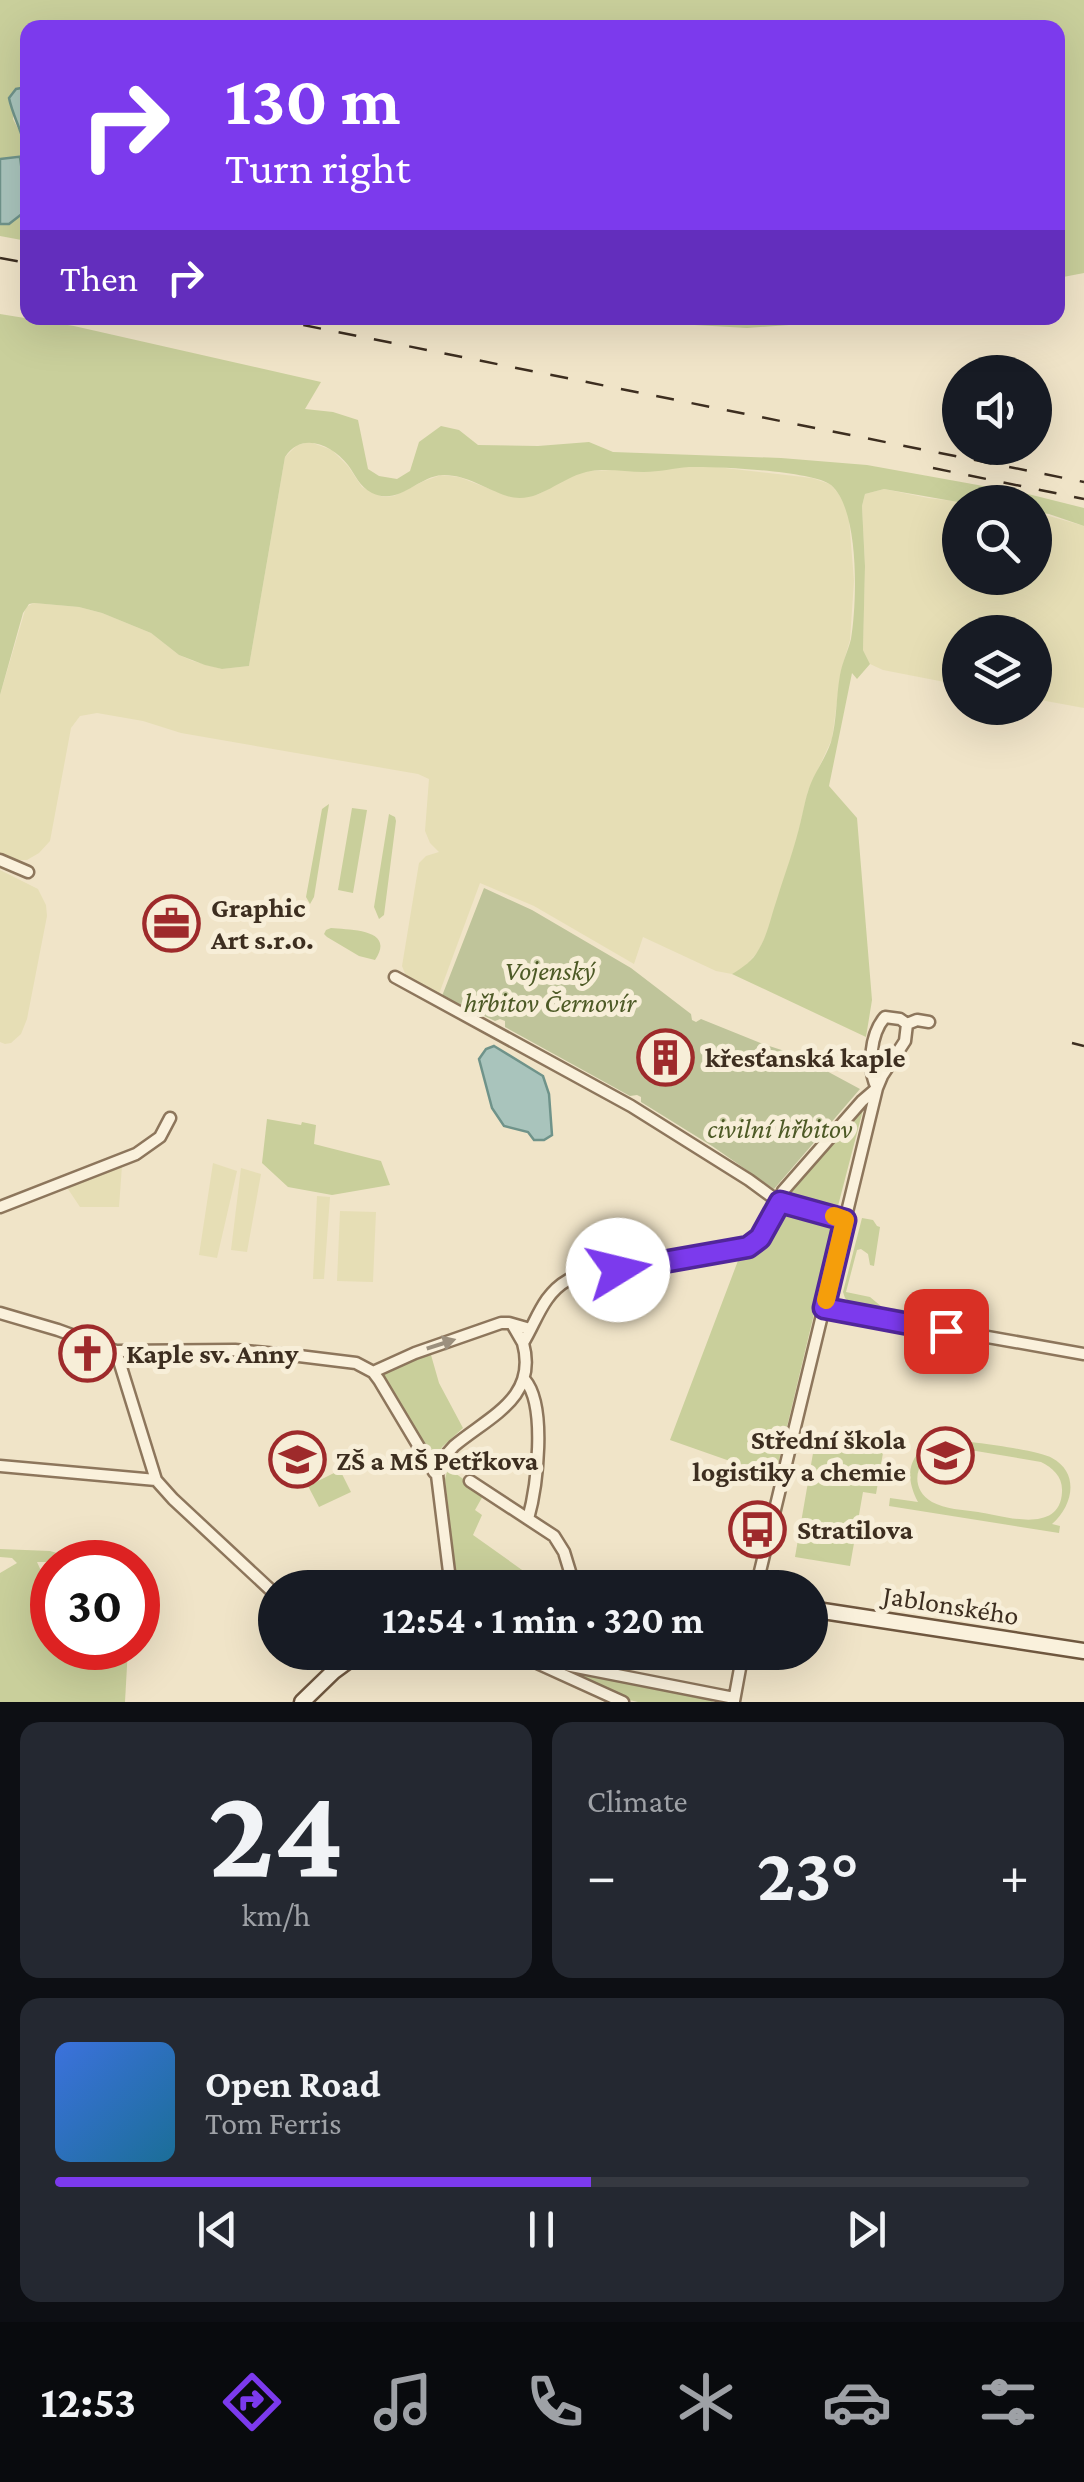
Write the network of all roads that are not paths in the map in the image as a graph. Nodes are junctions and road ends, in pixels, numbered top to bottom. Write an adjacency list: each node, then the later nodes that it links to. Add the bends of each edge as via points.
1 (0, 860): 2 (street)
2 (28, 872)
3 (395, 977): 8 (street, via 631,1106)
4 (929, 1022): 5 (street)
5 (907, 1024): 6 (street, via 905,1041); 6 (street, via 885,1018 878,1025 872,1077)
6 (877, 1088): 8 (street); 10 (street)
7 (170, 1118): 9 (street, via 160,1136 136,1154)
8 (780, 1202): 10 (street); 14 (street, via 760,1238 742,1249 568,1280 552,1290)
9 (0, 1207)
10 (845, 1220): 11 (street)
11 (824, 1308): 17 (street); 27 (street)
12 (0, 1313): 16 (street)
13 (512, 1324): 14 (street); 15 (street); 18 (street, one-way to 13)
14 (530, 1329): 15 (street)
15 (522, 1343): 19 (street)
16 (116, 1351): 18 (street, via 246,1351 350,1362); 22 (street)
17 (1084, 1354)
18 (372, 1372): 21 (street)
19 (525, 1380): 21 (street, via 510,1401 446,1454); 24 (street, via 539,1430)
20 (0, 1466): 22 (street)
21 (438, 1475): 25 (street)
22 (156, 1480): 28 (street)
23 (470, 1481): 24 (street)
24 (528, 1519): 26 (street, via 560,1543)
25 (448, 1570)
26 (570, 1570)
27 (760, 1570)
28 (258, 1578)
29 (828, 1612): 30 (street, Jablonského)
30 (1084, 1651)
31 (330, 1670): 36 (street)
32 (553, 1670): 37 (street)
33 (586, 1670): 35 (street)
34 (740, 1670): 35 (street)
35 (734, 1700)
36 (302, 1702)
37 (624, 1702)

